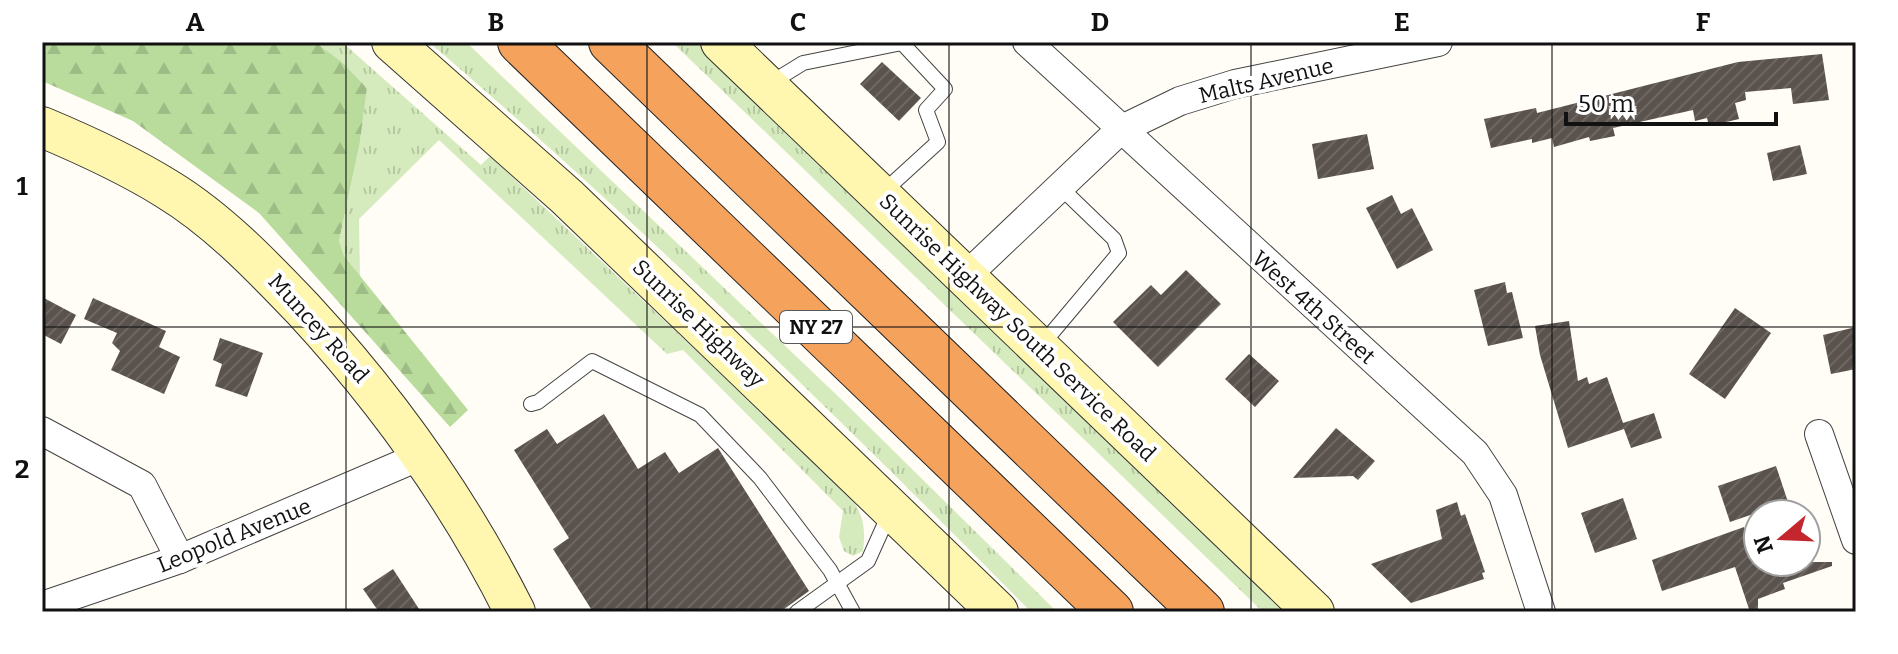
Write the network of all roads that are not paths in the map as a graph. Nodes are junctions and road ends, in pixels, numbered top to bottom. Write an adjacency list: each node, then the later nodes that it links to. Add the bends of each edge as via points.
1 (392, 42): 18 (main road, Sunrise Highway, via 525,159)
2 (520, 42): 27 (highway, NY 27)
3 (611, 42): 28 (highway, NY 27)
4 (721, 42): 7 (main road, Sunrise Highway South Service Road)
5 (1027, 42): 9 (street, West 4th Street)
6 (1438, 42): 9 (street, Malts Avenue, via 1235,84 1180,101)
7 (766, 85): 11 (main road, Sunrise Highway South Service Road); 11 (lane, via 803,63 902,43 945,89 926,110 938,142)
8 (42, 127): 17 (main road, Muncey Road, via 168,189 219,227 360,371)
9 (1120, 130): 10 (street, Malts Avenue); 30 (street, West 4th Street, via 1488,467 1503,495)
10 (1059, 186): 12 (street, Malts Avenue); 13 (lane, via 1114,239 1119,253)
11 (881, 195): 12 (main road, Sunrise Highway South Service Road)
12 (966, 276): 13 (main road, Sunrise Highway South Service Road)
13 (1039, 347): 29 (main road, Sunrise Highway South Service Road)
14 (531, 404): 21 (lane, via 592,361 700,415 760,478)
15 (42, 431): 20 (street, via 142,485)
16 (1819, 434): 19 (street)
17 (423, 455): 20 (street, Leopold Avenue); 24 (main road, Muncey Road)
18 (892, 508): 21 (lane, via 868,561); 23 (main road, Sunrise Highway)
19 (1856, 540)
20 (180, 559): 22 (street, Leopold Avenue)
21 (835, 583): 25 (lane); 26 (lane)
22 (42, 606)
23 (988, 608)
24 (515, 612)
25 (797, 612)
26 (853, 612)
27 (1111, 612)
28 (1202, 612)
29 (1314, 612)
30 (1541, 612)

